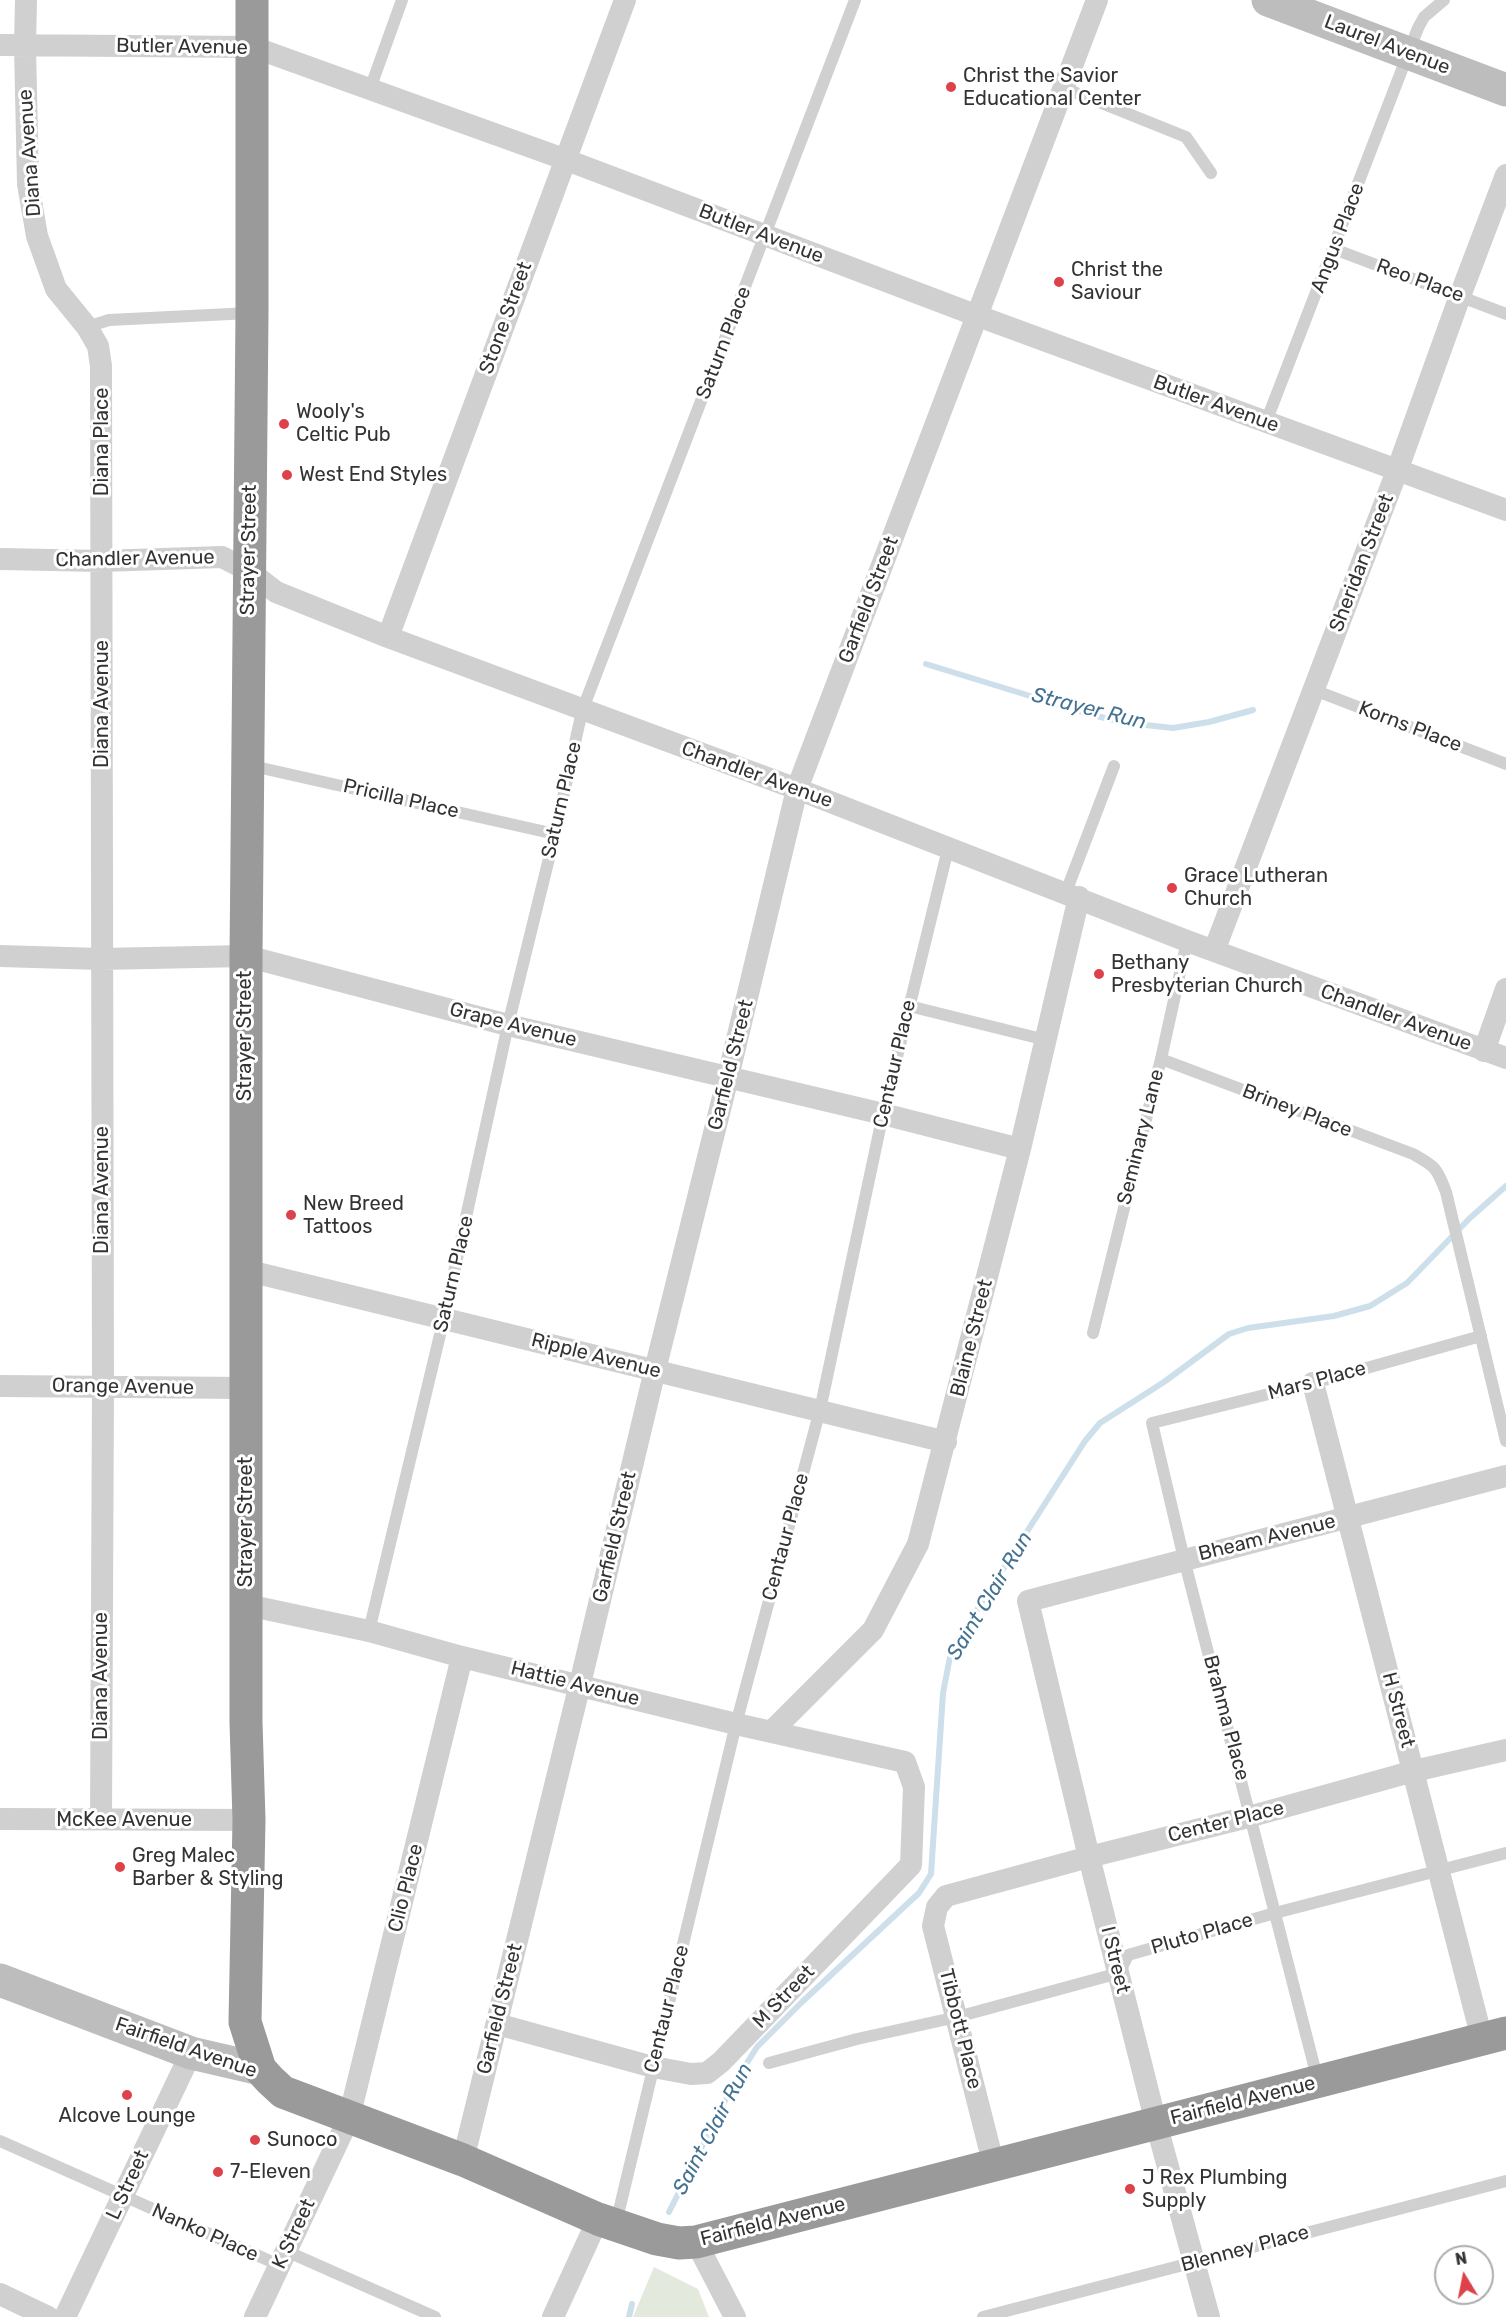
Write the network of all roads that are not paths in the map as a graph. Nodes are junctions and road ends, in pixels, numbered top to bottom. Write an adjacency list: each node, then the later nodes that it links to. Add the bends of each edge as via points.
1 (26, 0): 10 (street, Diana Avenue)
2 (252, 0): 11 (highway, Strayer Street)
3 (402, 0): 14 (lane)
4 (625, 0): 16 (street, Stone Street)
5 (855, 0): 19 (lane, Saturn Place)
6 (1098, 0): 13 (street, Garfield Street)
7 (1268, 0): 12 (street, Laurel Avenue)
8 (1444, 0): 12 (lane, Angus Place, via 1424,17)
9 (0, 45): 10 (street, Butler Avenue)
10 (25, 45): 11 (street, Butler Avenue); 25 (street, Diana Avenue, via 28,184 37,236 56,289)
11 (253, 46): 14 (street, Butler Avenue); 22 (highway, Strayer Street)
12 (1408, 53): 15 (street, Laurel Avenue); 20 (lane, Angus Place)
13 (1064, 88): 17 (lane, via 1186,137); 24 (street, Garfield Street)
14 (370, 89): 16 (street, Butler Avenue)
15 (1506, 90)
16 (564, 159): 19 (street, Butler Avenue); 32 (street, Stone Street)
17 (1211, 173)
18 (1506, 175): 21 (street, Sheridan Street)
19 (765, 236): 24 (street, Butler Avenue); 34 (lane, Saturn Place)
20 (1334, 249): 21 (lane, Reo Place); 26 (lane, Angus Place)
21 (1460, 296): 23 (lane, Reo Place); 27 (street, Sheridan Street)
22 (252, 313): 25 (lane, via 109,320); 31 (highway, Strayer Street)
23 (1506, 314)
24 (978, 315): 26 (street, Butler Avenue); 38 (street, Garfield Street)
25 (87, 327): 30 (street, Diana Place, via 98,346 101,366)
26 (1266, 422): 27 (street, Butler Avenue)
27 (1397, 471): 28 (street, Butler Avenue); 33 (street, Sheridan Street)
28 (1506, 510)
29 (0, 560): 30 (street, Chandler Avenue)
30 (102, 561): 31 (street, Chandler Avenue, via 222,557); 46 (street, Diana Avenue)
31 (249, 571): 32 (street, Chandler Avenue, via 276,592); 35 (highway, Strayer Street)
32 (388, 637): 34 (street, Chandler Avenue)
33 (1314, 690): 36 (lane, Korns Place); 43 (street, Sheridan Street)
34 (582, 711): 38 (street, Chandler Avenue); 39 (lane, Saturn Place)
35 (247, 764): 39 (lane, Pricilla Place); 45 (highway, Strayer Street)
36 (1506, 764)
37 (1114, 766): 41 (lane)
38 (797, 789): 40 (street, Chandler Avenue); 54 (street, Garfield Street)
39 (555, 834): 49 (lane, Saturn Place)
40 (948, 849): 41 (street, Chandler Avenue); 48 (lane, Centaur Place)
41 (1072, 895): 42 (street, Chandler Avenue); 50 (street, Blaine Street)
42 (1187, 941): 43 (street, Chandler Avenue); 53 (lane, Seminary Lane)
43 (1214, 951): 51 (street, Chandler Avenue)
44 (0, 956): 46 (street, Grape Avenue)
45 (246, 956): 46 (street, Grape Avenue); 49 (street, Grape Avenue); 57 (highway, Strayer Street)
46 (101, 958): 64 (street, Diana Avenue)
47 (1506, 988): 51 (street)
48 (909, 1006): 50 (lane); 55 (lane, Centaur Place)
49 (508, 1025): 54 (street, Grape Avenue); 58 (lane, Saturn Place)
50 (1046, 1040): 56 (street, Blaine Street)
51 (1484, 1051): 52 (street, Chandler Avenue)
52 (1506, 1058)
53 (1161, 1059): 59 (lane, Seminary Lane); 60 (lane, Briney Place, via 1433,1164 1446,1192)
54 (729, 1077): 55 (street, Grape Avenue); 61 (street, Garfield Street)
55 (883, 1114): 56 (street, Grape Avenue); 66 (lane, Centaur Place)
56 (1020, 1149): 69 (street, Blaine Street)
57 (245, 1270): 58 (street, Ripple Avenue); 65 (highway, Strayer Street)
58 (444, 1318): 61 (street, Ripple Avenue); 75 (lane, Saturn Place)
59 (1093, 1333)
60 (1481, 1336): 62 (lane, Mars Place); 68 (lane)
61 (655, 1370): 66 (street, Ripple Avenue); 77 (street, Garfield Street)
62 (1313, 1383): 67 (lane, Mars Place); 71 (street, H Street)
63 (0, 1386): 64 (street, Orange Avenue)
64 (103, 1388): 65 (street, Orange Avenue); 85 (street, Diana Avenue)
65 (245, 1388): 74 (highway, Strayer Street)
66 (820, 1410): 69 (street, Ripple Avenue); 78 (lane, Centaur Place)
67 (1152, 1423): 72 (lane, Brahma Place)
68 (1506, 1441)
69 (946, 1442): 79 (street, Blaine Street, via 918,1544 873,1630)
70 (1506, 1476): 71 (street, Bheam Avenue)
71 (1348, 1517): 72 (street, Bheam Avenue); 82 (street, H Street)
72 (1184, 1559): 73 (street, Bheam Avenue); 83 (lane, Brahma Place)
73 (1028, 1601): 88 (street, I Street)
74 (247, 1605): 75 (street, Hattie Avenue); 86 (highway, Strayer Street)
75 (369, 1631): 76 (street, Hattie Avenue)
76 (462, 1657): 77 (street, Hattie Avenue); 102 (street, Clio Place)
77 (580, 1684): 78 (street, Hattie Avenue); 95 (street, Garfield Street)
78 (736, 1724): 79 (street, Hattie Avenue); 99 (lane, Centaur Place)
79 (772, 1731): 81 (street, Hattie Avenue)
80 (1506, 1750): 82 (street, Center Place)
81 (904, 1762): 99 (street, M Street, via 914,1787 911,1865 707,2073)
82 (1414, 1771): 83 (street, Center Place); 89 (street, H Street)
83 (1252, 1816): 88 (street, Center Place); 91 (lane, Brahma Place)
84 (0, 1819): 85 (street, McKee Avenue)
85 (101, 1819): 86 (street, McKee Avenue)
86 (249, 1820): 100 (highway, Strayer Street, via 245,2022)
87 (1506, 1853): 89 (lane, Pluto Place)
88 (1089, 1857): 90 (street, Center Place); 92 (street, I Street)
89 (1439, 1870): 91 (lane, Pluto Place); 96 (street, H Street)
90 (946, 1896): 94 (street, Tibbott Place, via 937,1907 933,1926)
91 (1275, 1913): 92 (lane, Pluto Place, via 1128,1955); 101 (lane, Brahma Place)
92 (1119, 1973): 94 (lane); 103 (street, I Street)
93 (0, 1980): 97 (street, Fairfield Avenue)
94 (957, 2017): 98 (lane); 106 (street, Tibbott Place)
95 (497, 2024): 99 (street, M Street); 105 (street, Garfield Street)
96 (1494, 2036): 101 (highway, Fairfield Avenue)
97 (191, 2054): 100 (street, Fairfield Avenue); 108 (street, L Street)
98 (769, 2063)
99 (653, 2067): 109 (lane, Centaur Place)
100 (260, 2068): 102 (highway, Fairfield Avenue, via 283,2092)
101 (1318, 2081): 103 (highway, Fairfield Avenue)
102 (349, 2118): 105 (highway, Fairfield Avenue); 111 (street, K Street)
103 (1156, 2123): 106 (highway, Fairfield Avenue); 112 (street, I Street)
104 (0, 2141): 108 (lane, Nanko Place)
105 (463, 2160): 109 (highway, Fairfield Avenue)
106 (994, 2166): 110 (highway, Fairfield Avenue)
107 (1506, 2181): 112 (lane, Blenney Place)
108 (124, 2197): 111 (lane, Nanko Place); 116 (street, L Street)
109 (607, 2222): 110 (highway, Fairfield Avenue, via 657,2240); 119 (street)
110 (696, 2242): 120 (street)
111 (283, 2258): 114 (lane, Nanko Place); 117 (street, K Street)
112 (1195, 2262): 121 (lane, Blenney Place); 122 (street, I Street)
113 (0, 2294): 115 (street)
114 (409, 2312): 118 (lane, Nanko Place)
115 (48, 2317)
116 (66, 2317)
117 (255, 2317)
118 (435, 2317)
119 (553, 2317)
120 (735, 2317)
121 (983, 2317)
122 (1209, 2317)

